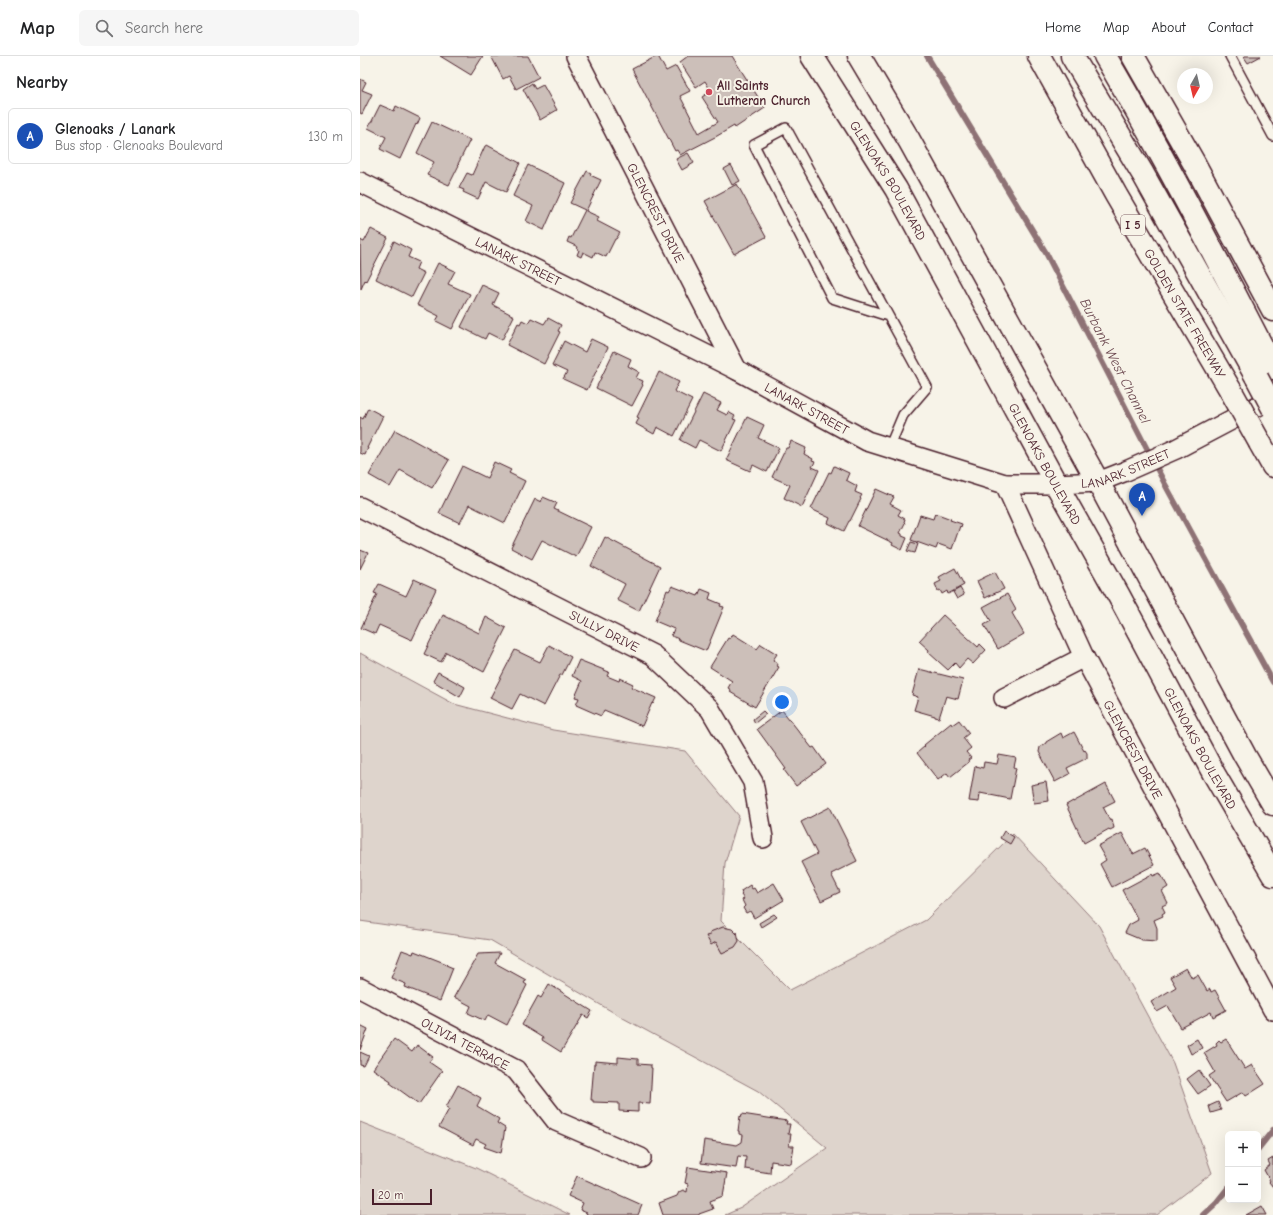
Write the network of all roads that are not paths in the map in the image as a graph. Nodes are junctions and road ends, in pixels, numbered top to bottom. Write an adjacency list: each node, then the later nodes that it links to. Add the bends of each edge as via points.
1 (576, 56): 13 (street, GLENCREST DRIVE)
2 (812, 56): 21 (main road, GLENOAKS BOULEVARD, via 896,189)
3 (859, 56): 19 (main road, via 909,140)
4 (1039, 56): 18 (main road, GOLDEN STATE FREEWAY / I 5, bridge, via 1116,195)
5 (1072, 56): 14 (main road)
6 (1105, 56): 14 (main road, via 1200,226)
7 (1133, 56): 11 (main road)
8 (1230, 56): 9 (lane)
9 (1273, 136)
10 (360, 182): 13 (street, LANARK STREET)
11 (1273, 310)
12 (888, 316): 12 (lane, via 786,128 754,145 832,298); 17 (lane, via 927,387 903,415)
13 (737, 370): 17 (street, LANARK STREET, via 867,441)
14 (1265, 373): 16 (main road, bridge)
15 (1273, 398): 19 (street, LANARK STREET, via 1176,449)
16 (1273, 408)
17 (889, 448): 20 (street, LANARK STREET)
18 (1273, 466)
19 (1098, 482): 21 (street, LANARK STREET); 25 (main road)
20 (1005, 484): 21 (street, LANARK STREET); 23 (street, GLENCREST DRIVE)
21 (1056, 484): 27 (main road, GLENOAKS BOULEVARD, via 1214,774)
22 (360, 507): 26 (street, SULLY DRIVE, via 653,655 710,709 753,782)
23 (1084, 657): 24 (street); 29 (street, GLENCREST DRIVE)
24 (1004, 698)
25 (1273, 804)
26 (763, 838)
27 (1273, 875)
28 (360, 988): 30 (street, OLIVIA TERRACE, via 516,1070 556,1121)
29 (1273, 1010)
30 (641, 1158)

